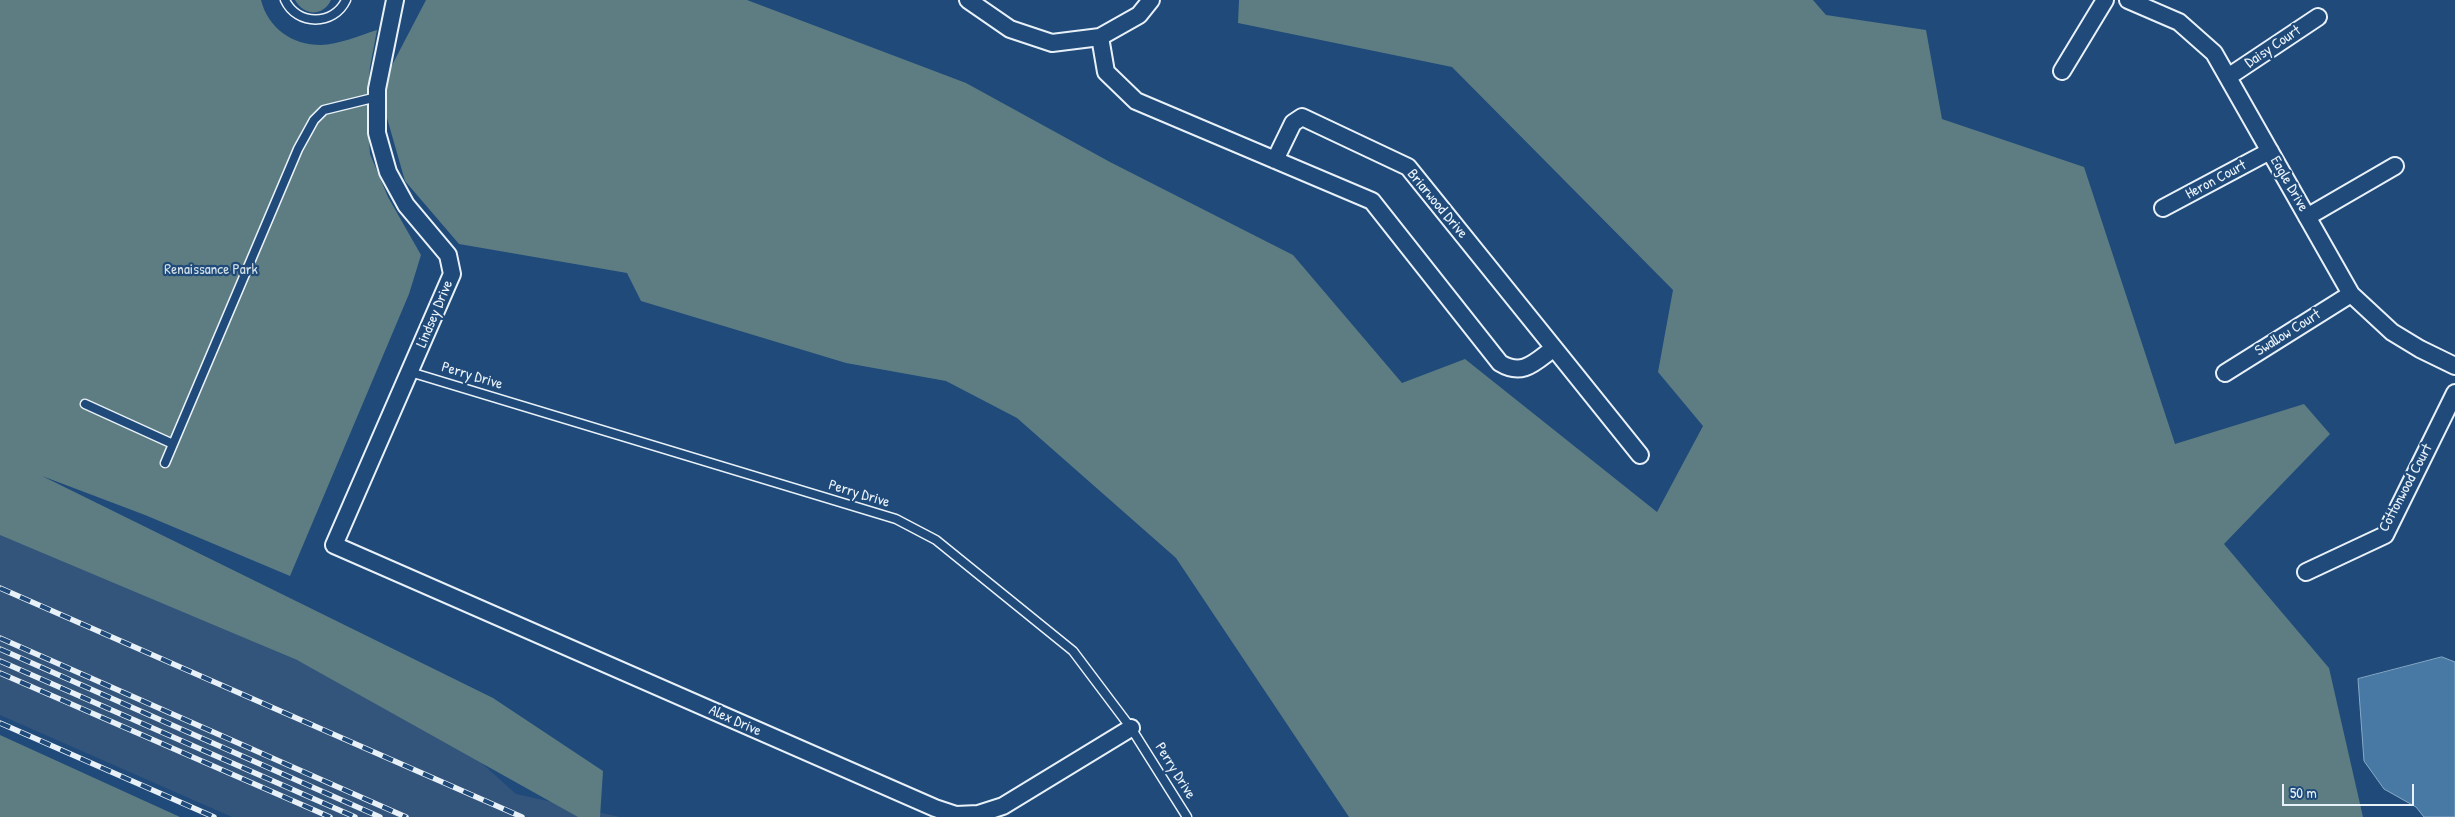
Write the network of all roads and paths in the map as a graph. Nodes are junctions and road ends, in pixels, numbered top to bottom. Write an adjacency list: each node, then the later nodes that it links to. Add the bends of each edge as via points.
1 (286, 0): 2 (lane, via 295,14 317,20 337,12)
2 (346, 0)
3 (395, 0): 12 (street, Lindsey Drive)
4 (968, 0): 9 (street, via 1010,29 1052,43)
5 (1151, 0): 9 (street, via 1139,15)
6 (2105, 0): 10 (street)
7 (2138, 2): 11 (street, Eagle Drive, via 2179,22 2214,53)
8 (2318, 17): 11 (street, Daisy Court)
9 (1100, 37): 14 (street, via 1106,72 1136,101)
10 (2062, 71)
11 (2228, 78): 13 (street, Eagle Drive)
12 (377, 97): 21 (street, Lindsey Drive, via 377,134 388,172 406,205 448,255 452,274); 25 (lane, via 324,110 314,120 298,149)
13 (2270, 151): 16 (street, Heron Court); 17 (street, Eagle Drive)
14 (1275, 160): 19 (street, via 1372,201 1500,363 1519,370); 19 (street, Briarwood Drive, via 1293,123 1302,118 1408,167)
15 (2395, 166): 17 (street)
16 (2163, 208)
17 (2307, 217): 18 (street, Eagle Drive)
18 (2351, 294): 20 (street, Eagle Drive, via 2392,332 2420,350); 22 (street, Swallow Court)
19 (1554, 348): 26 (street, Briarwood Drive)
20 (2455, 366)
21 (410, 372): 28 (street, Lindsey Drive); 30 (lane, Perry Drive, via 896,519 936,540 1073,651)
22 (2225, 373)
23 (2455, 392): 29 (street, Cottonwood Court, via 2385,535)
24 (85, 404): 25 (lane)
25 (173, 444): 27 (lane)
26 (1640, 455)
27 (165, 462)
28 (334, 545): 30 (street, Alex Drive, via 956,815 978,814 1003,806)
29 (2306, 572)
30 (1131, 728): 31 (lane, Perry Drive)
31 (1187, 817)

